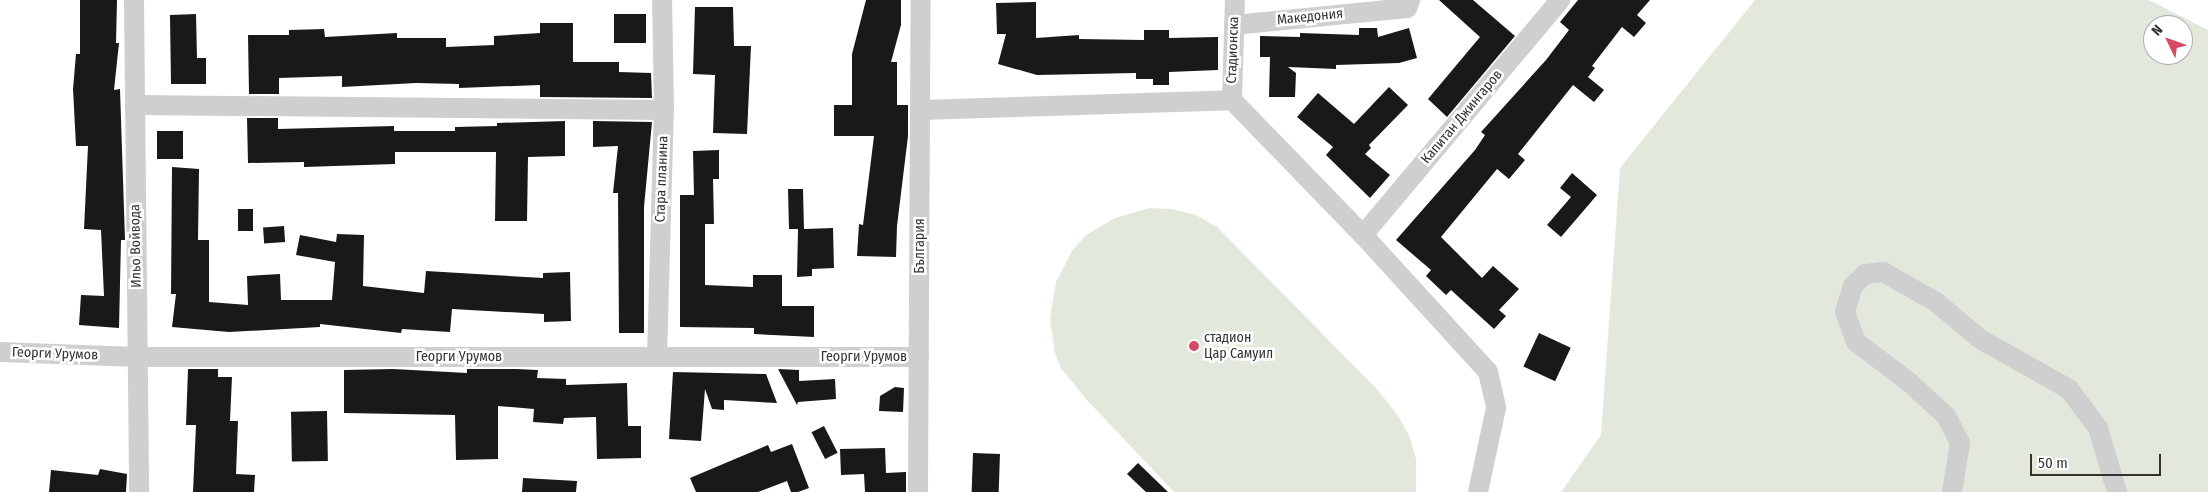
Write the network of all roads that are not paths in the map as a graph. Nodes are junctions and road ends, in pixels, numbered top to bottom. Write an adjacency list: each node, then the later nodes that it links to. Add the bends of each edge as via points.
1 (134, 0): 9 (street, Ильо Войвода)
2 (662, 0): 10 (street, Стара планина)
3 (921, 0): 11 (street, България)
4 (1235, 0): 7 (street, Стадионска)
5 (1410, 0): 7 (street, Македония, via 1407,8)
6 (1560, 0): 12 (street, Капитан Джингаров)
7 (1234, 25): 8 (street, Стадионска)
8 (1232, 100): 11 (street); 12 (street)
9 (135, 106): 10 (street); 14 (street, Ильо Войвода)
10 (664, 110): 16 (street, Стара планина)
11 (920, 110): 15 (street, България)
12 (1363, 235): 19 (street, via 1488,372 1496,408)
13 (0, 352): 14 (street, Георги Урумов)
14 (137, 357): 16 (street, Георги Урумов); 17 (street, Ильо Войвода)
15 (919, 357): 16 (street, Георги Урумов); 18 (street, България)
16 (657, 358)
17 (139, 492)
18 (918, 492)
19 (1478, 492)
20 (1952, 492): 21 (street, via 1960,443 1946,416 1909,382 1856,342 1850,327 1845,312 1853,286 1865,274 1883,272 1936,302 1980,338 2069,389 2098,428)
21 (2117, 492)

